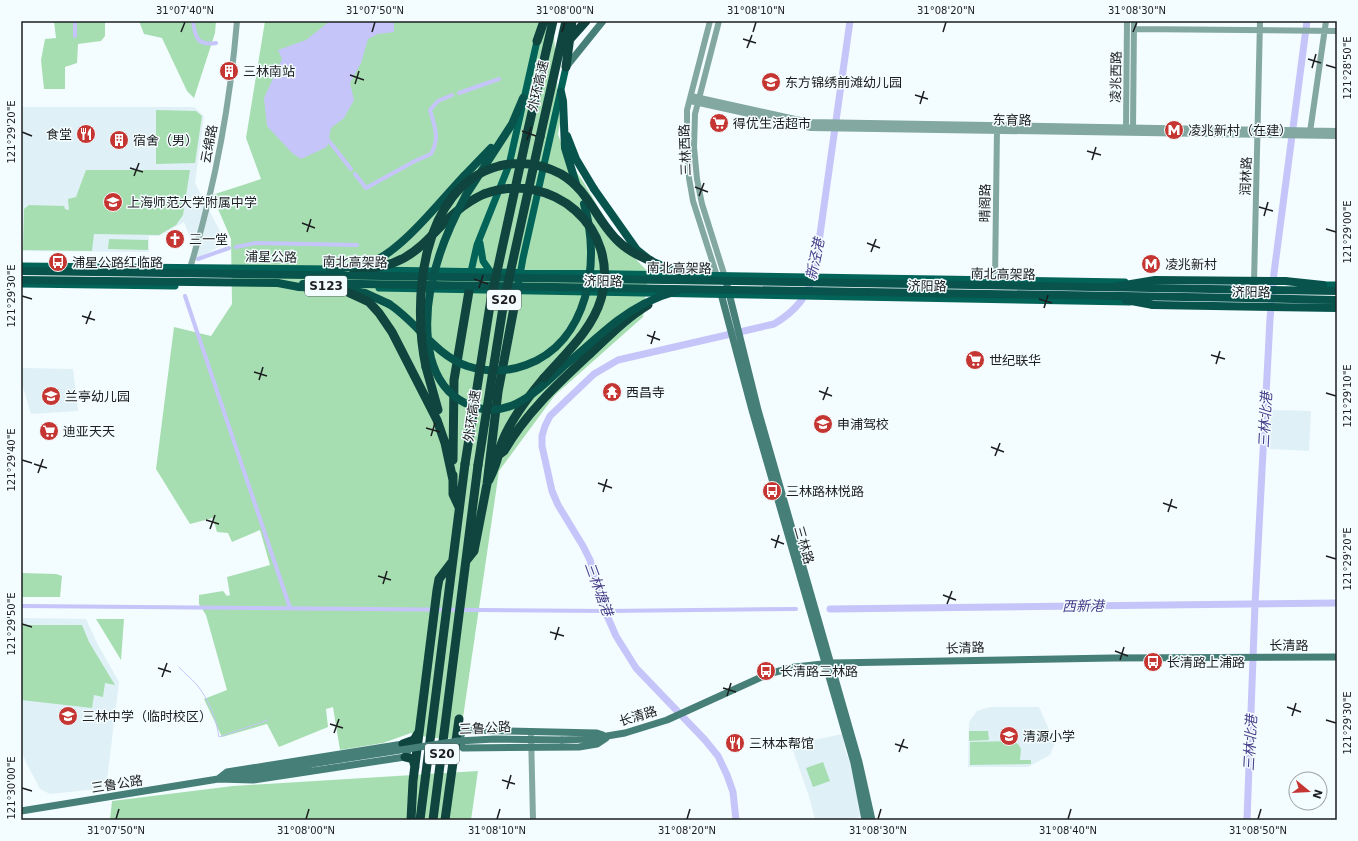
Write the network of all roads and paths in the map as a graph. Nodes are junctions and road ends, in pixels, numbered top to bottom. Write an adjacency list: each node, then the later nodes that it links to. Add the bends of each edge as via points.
1 (237, 21): 38 (street, 云绵路, via 226,114 211,193)
2 (540, 21): 20 (main road)
3 (544, 21): 20 (highway)
4 (552, 21): 72 (highway, 外环高速 / S20, bridge, via 491,299)
5 (566, 21): 74 (highway, 外环高速 / S20, bridge, via 504,301 478,465)
6 (572, 21): 19 (highway)
7 (586, 21): 19 (highway)
8 (603, 21): 21 (main road)
9 (710, 21): 24 (street, 三林西路)
10 (719, 21): 25 (street, 三林西路)
11 (1127, 21): 28 (street, 凌兆西路)
12 (1134, 21): 15 (street, 凌兆西路)
13 (1260, 21): 18 (street, 润林路)
14 (1326, 21): 16 (street)
15 (1134, 29): 18 (street); 29 (street, 凌兆西路)
16 (1321, 30): 17 (street); 18 (street); 32 (street)
17 (1337, 30)
18 (1260, 31): 31 (street, 润林路)
19 (570, 39): 21 (highway)
20 (536, 40): 23 (main road)
21 (566, 68): 22 (main road)
22 (561, 92): 26 (highway); 43 (main road)
23 (524, 98): 34 (highway); 35 (main road, via 506,175)
24 (690, 99): 25 (street, 东育路); 45 (street, 三林西路, via 687,110 689,178 698,221)
25 (699, 100): 27 (street, 东育路, via 811,128 821,125); 46 (street, 三林西路, via 695,114 694,147 697,179 702,204)
26 (563, 119): 36 (highway, bridge, via 576,160 627,238); 57 (highway, bridge, via 566,152 591,232 590,280 572,326 557,346 542,358 523,367 502,370 488,370 460,363 440,350 406,316 389,304 365,294)
27 (997, 128): 28 (street, 东育路); 49 (street, 晴阁路)
28 (1126, 130): 29 (street, 东育路)
29 (1133, 130): 31 (street, 东育路)
30 (1337, 131): 32 (street, 东育路)
31 (1258, 132): 32 (street, 东育路); 52 (street, 润林路)
32 (1309, 133): 33 (street, 东育路)
33 (1337, 136)
34 (501, 140): 39 (highway, bridge, via 392,249 370,263); 62 (highway, bridge, via 466,195 447,234 438,258 430,293 430,353 437,374 451,393 478,408 512,406 537,391 617,321 648,301)
35 (480, 241): 41 (main road); 42 (main road, via 481,256)
36 (650, 261): 48 (highway, bridge); 68 (highway, bridge, via 631,252 615,238 582,191 556,172 539,166 501,166 484,172 465,185 440,218 430,243 420,298 420,332 426,367 446,435)
37 (21, 266): 38 (main road, 浦星公路 / S123)
38 (190, 268): 41 (main road, 浦星公路 / S123)
39 (342, 268): 44 (highway, bridge, via 314,269); 69 (highway, bridge, via 376,268 403,259 421,247 461,207 491,191 512,188 541,191 561,199 583,218 595,236 603,263 604,285 599,306 588,326 519,412 504,440)
40 (21, 271): 44 (highway, 南北高架路, bridge)
41 (471, 272): 42 (main road, 浦星公路 / S123); 59 (main road)
42 (490, 272): 43 (main road, 浦星公路 / S123); 61 (main road)
43 (520, 272): 45 (main road, 济阳路); 61 (main road)
44 (290, 274): 48 (highway, 南北高架路, bridge)
45 (716, 276): 46 (main road, 济阳路); 63 (main road, 三林路)
46 (725, 277): 49 (main road, 济阳路); 64 (main road, 三林路)
47 (21, 280): 51 (highway, 南北高架路, bridge)
48 (696, 280): 56 (highway, 南北高架路, bridge)
49 (994, 281): 52 (main road, 济阳路)
50 (1284, 282): 52 (main road, 济阳路, bridge); 54 (highway); 56 (highway, bridge, via 1155,280)
51 (278, 283): 57 (highway, bridge); 58 (highway, 南北高架路, bridge)
52 (1257, 283)
53 (21, 284): 59 (main road, S123, via 315,286)
54 (1323, 285): 55 (main road)
55 (1337, 285)
56 (1113, 287): 60 (highway, 南北高架路, bridge)
57 (341, 289): 68 (highway, via 365,299 379,312 397,340 428,400)
58 (689, 289): 62 (highway, bridge); 65 (highway, 南北高架路, bridge)
59 (469, 291): 61 (main road, S123); 70 (highway, via 454,380)
60 (1337, 291)
61 (513, 292): 63 (main road, 济阳路); 71 (highway)
62 (667, 294): 69 (highway, bridge, via 620,325 542,400)
63 (721, 294): 64 (main road, 济阳路); 75 (main road, 三林路)
64 (729, 295): 67 (main road, 济阳路); 75 (main road, 三林路)
65 (1113, 296): 66 (highway, 南北高架路, bridge); 67 (highway, bridge, via 1153,305 1318,309)
66 (1337, 300)
67 (1337, 307)
68 (445, 443): 70 (highway)
69 (500, 454): 71 (highway)
70 (453, 480): 72 (highway, via 453,494)
71 (487, 484): 74 (highway, via 474,551)
72 (459, 508): 73 (highway, 外环高速 / S20)
73 (453, 561): 79 (highway, via 439,579); 93 (highway, 外环高速 / S20)
74 (466, 562): 94 (highway, 外环高速 / S20)
75 (811, 603): 77 (main road, 三林路)
76 (1337, 657): 77 (main road, 长清路)
77 (829, 663): 82 (main road, 长清路, via 795,667 768,674 667,720); 97 (main road, 三林路); 98 (main road, 三林路, via 867,793)
78 (459, 719): 80 (main road, via 459,725); 87 (highway)
79 (420, 730): 84 (highway, via 414,740); 89 (highway)
80 (464, 730): 81 (main road, 长清路); 85 (main road, via 460,739)
81 (531, 732): 82 (main road, 长清路, via 597,733); 86 (street)
82 (607, 736): 83 (main road, 长清路); 86 (main road, 长清路, via 596,744 579,747)
83 (562, 740): 90 (main road, 三鲁公路, bridge, via 495,738 458,741)
84 (403, 744): 88 (main road, via 409,749); 90 (main road, 三鲁公路, via 226,772)
85 (463, 748): 86 (main road, 长清路); 87 (highway)
86 (531, 748): 96 (street)
87 (454, 755): 95 (highway)
88 (405, 757): 89 (highway, via 413,759); 90 (main road, 三鲁公路, via 253,780)
89 (415, 768): 92 (highway)
90 (218, 779): 91 (main road, 三鲁公路)
91 (21, 811)
92 (411, 820)
93 (420, 820)
94 (433, 820)
95 (445, 820)
96 (533, 820)
97 (866, 820)
98 (872, 820)

